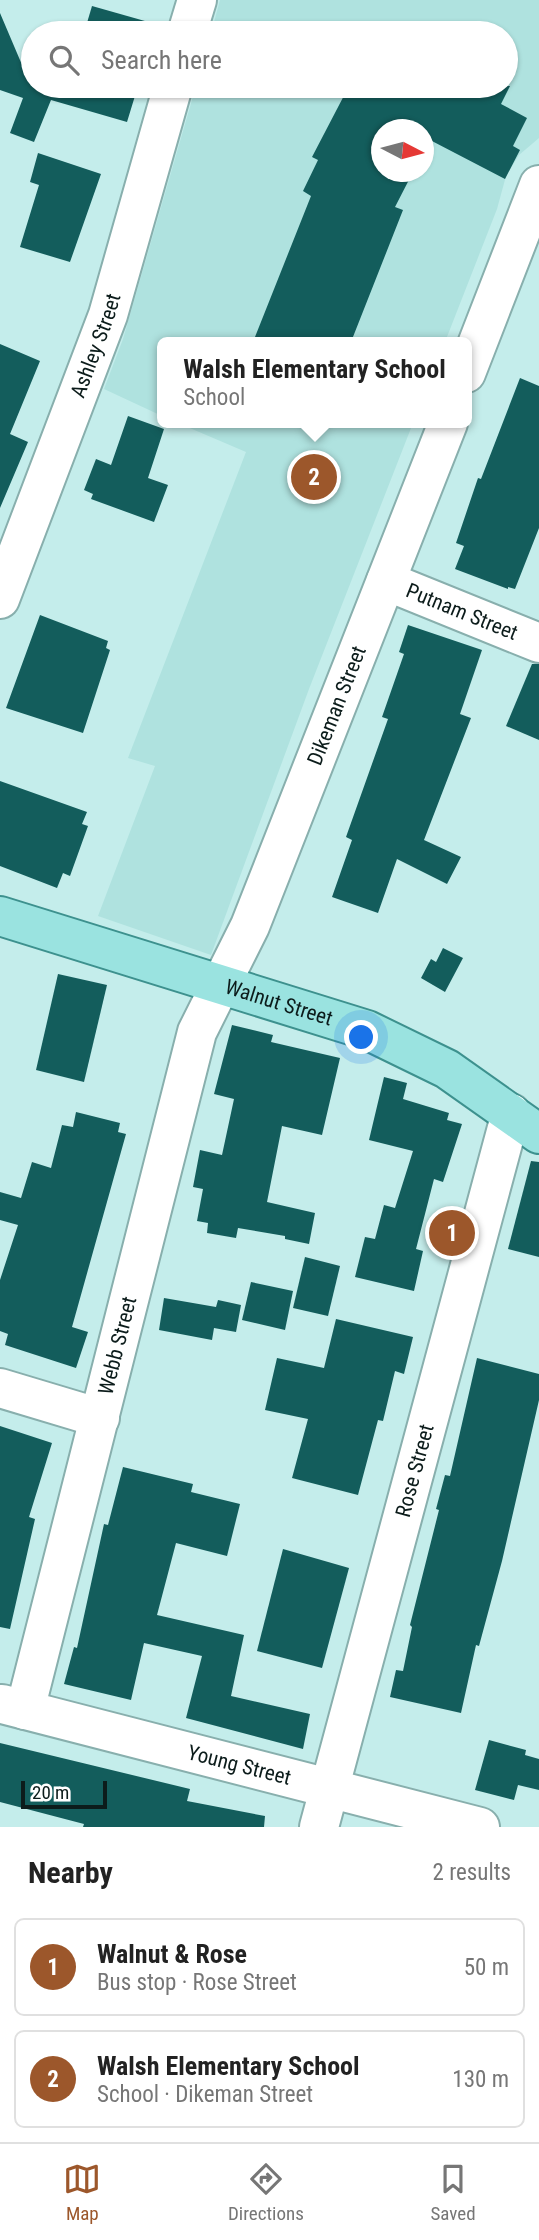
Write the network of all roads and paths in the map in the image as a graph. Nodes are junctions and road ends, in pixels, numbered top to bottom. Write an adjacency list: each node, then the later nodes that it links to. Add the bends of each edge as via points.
1 (197, 0): 2 (street)
2 (191, 21)
3 (170, 98): 8 (street, Ashley Street, via 108,315)
4 (539, 185): 5 (street)
5 (472, 358)
6 (446, 428): 7 (street, Dikeman Street)
7 (386, 581): 9 (street, Putnam Street); 11 (street, Dikeman Street, via 250,926)
8 (0, 599)
9 (539, 643)
10 (0, 916): 11 (main road, Walnut Street)
11 (220, 985): 12 (main road, Walnut Street, via 385,1038 447,1069); 14 (street, Webb Street, via 197,1032)
12 (525, 1123): 16 (street, Rose Street)
13 (0, 1388): 14 (street)
14 (100, 1418): 15 (street, Webb Street)
15 (13, 1707): 16 (street, Young Street)
16 (329, 1788): 17 (street, Rose Street); 18 (street, Young Street)
17 (319, 1827)
18 (480, 1827)

